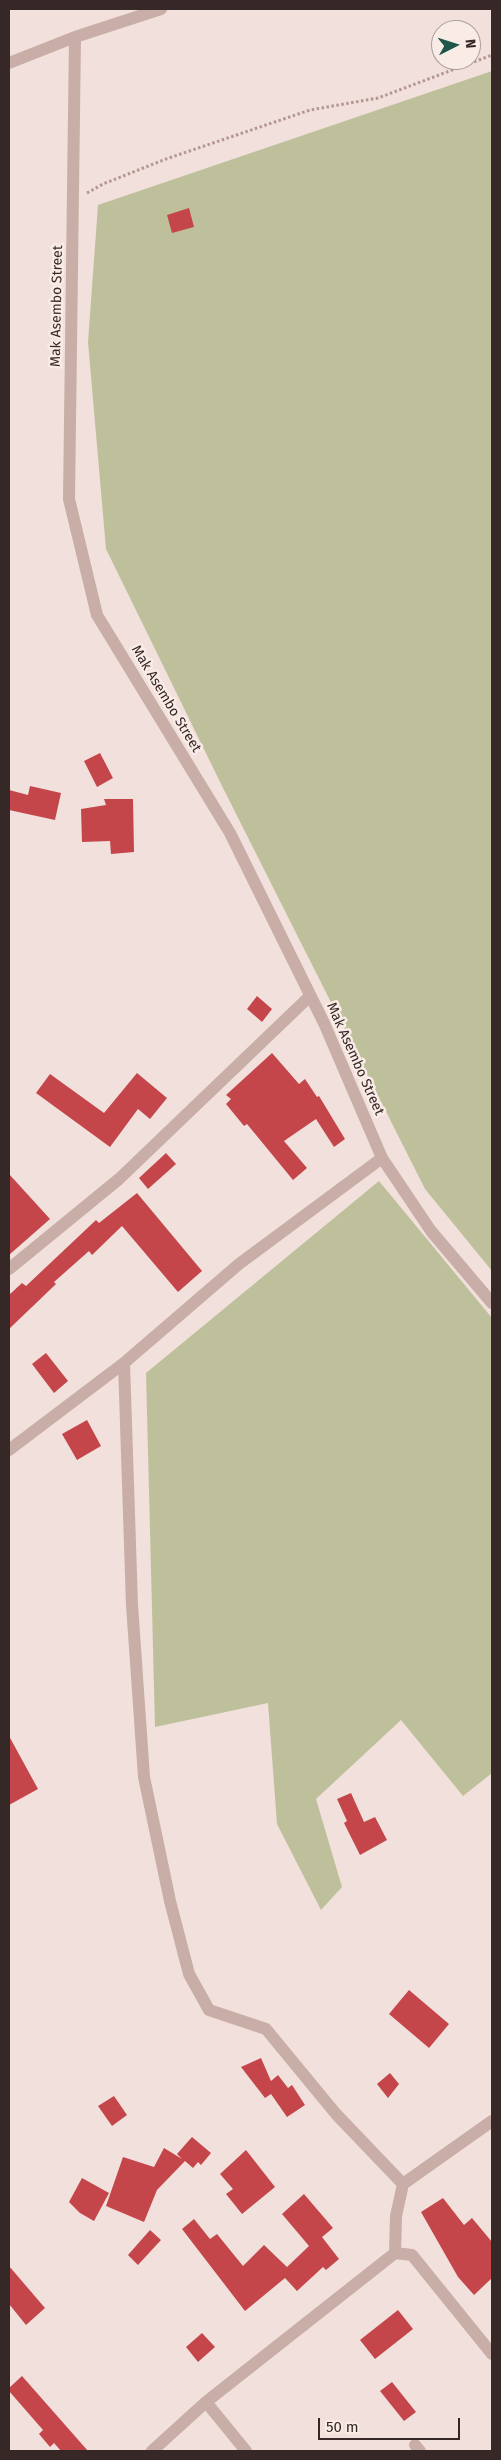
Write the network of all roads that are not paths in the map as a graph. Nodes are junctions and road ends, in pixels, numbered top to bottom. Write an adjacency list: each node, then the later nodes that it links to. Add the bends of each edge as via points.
1 (161, 9): 2 (street)
2 (75, 37): 3 (street); 4 (street, Mak Asembo Street, via 70,499 97,615 230,833)
3 (9, 63)
4 (310, 996): 5 (street, Mak Asembo Street); 6 (street, via 119,1179)
5 (382, 1158): 7 (street, Mak Asembo Street, via 430,1231); 8 (street, via 239,1264)
6 (9, 1269)
7 (492, 1303)
8 (124, 1363): 9 (street); 11 (street, via 132,1605 144,1777 189,1974 209,2010 266,2030 336,2114)
9 (9, 1450)
10 (492, 2121): 11 (street)
11 (403, 2184): 12 (street, via 396,2216)
12 (395, 2253): 13 (street, via 412,2255); 14 (street)
13 (491, 2349)
14 (206, 2402): 15 (street); 16 (street)
15 (152, 2451)
16 (246, 2451)

